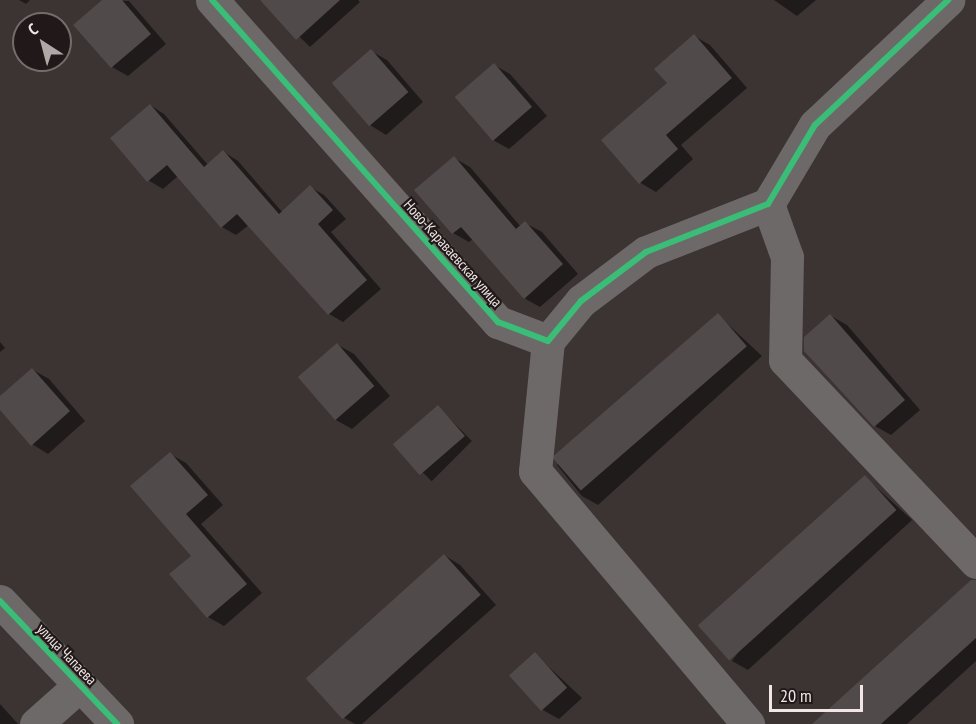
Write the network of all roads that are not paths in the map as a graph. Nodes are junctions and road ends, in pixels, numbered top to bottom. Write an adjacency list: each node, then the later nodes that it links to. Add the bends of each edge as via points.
1 (212, 0): 4 (street, Ново-Караваевская улица, via 498,322)
2 (948, 0): 3 (street, via 815,125)
3 (768, 204): 4 (street, via 646,252 581,301); 5 (street, via 787,256 785,360)
4 (548, 341): 10 (street, via 535,471)
5 (976, 562)
6 (0, 601): 7 (street, улица Чапаева)
7 (80, 685): 8 (street); 9 (street, улица Чапаева)
8 (36, 724)
9 (117, 724)
10 (748, 724)

